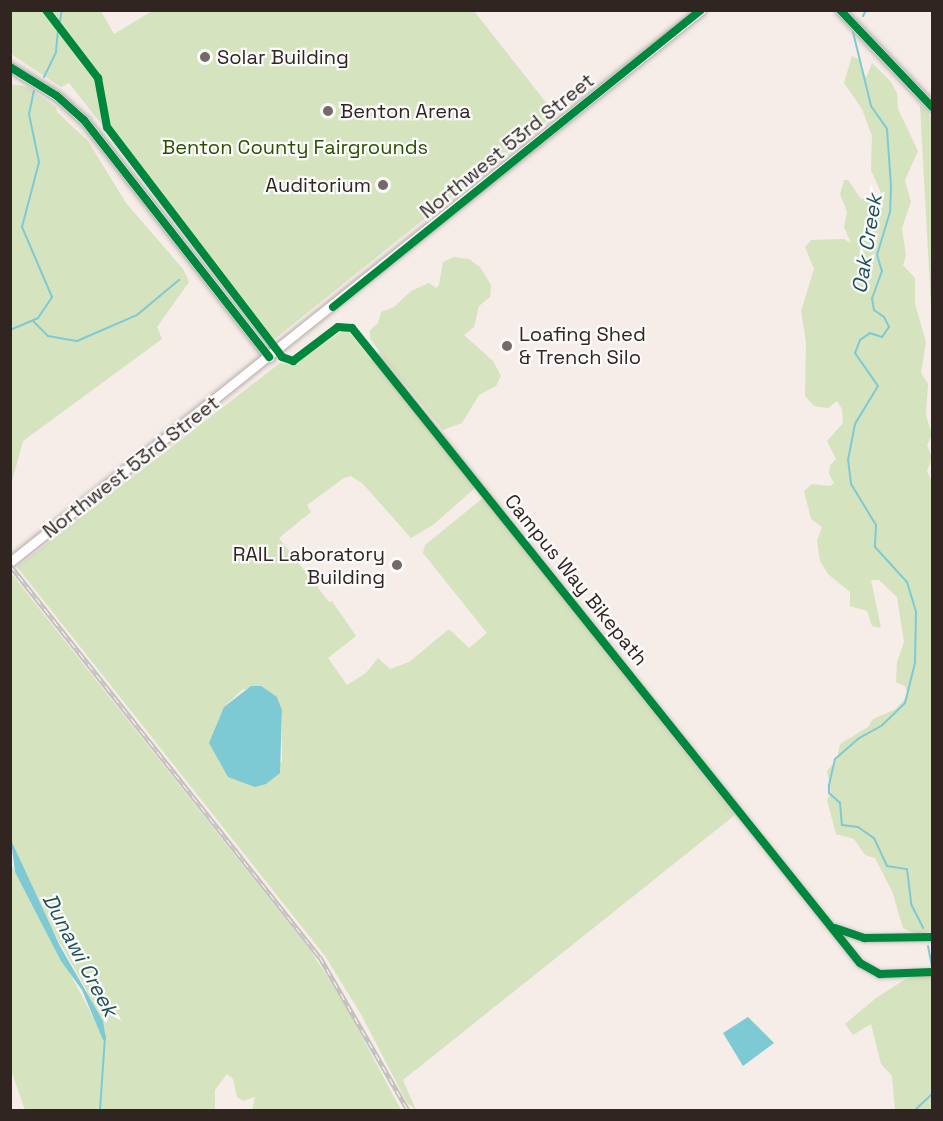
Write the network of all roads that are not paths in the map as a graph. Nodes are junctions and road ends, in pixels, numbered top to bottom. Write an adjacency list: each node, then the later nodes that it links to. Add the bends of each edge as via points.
1 (701, 10): 5 (main road, Northwest 53rd Street)
2 (840, 10): 4 (main road)
3 (10, 67): 5 (main road, via 57,96 84,120)
4 (933, 107)
5 (269, 357): 7 (main road, Northwest 53rd Street)
6 (376, 357): 8 (street, Campus Way Bikepath)
7 (10, 562)
8 (830, 925): 9 (street, Campus Way Bikepath, via 850,936 864,938); 10 (street, Campus Way Bikepath, via 872,972)
9 (933, 937)
10 (933, 972)

